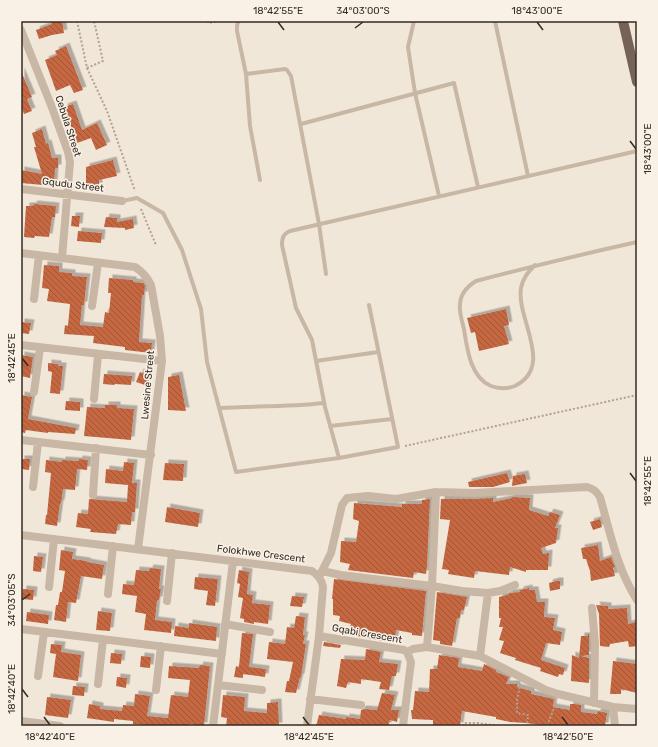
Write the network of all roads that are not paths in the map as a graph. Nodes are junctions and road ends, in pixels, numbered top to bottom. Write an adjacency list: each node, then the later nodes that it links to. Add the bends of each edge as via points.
1 (239, 21): 6 (lane, via 237,31)
2 (414, 21): 8 (lane, via 408,47)
3 (495, 21): 11 (lane)
4 (623, 21): 7 (main road)
5 (21, 30): 15 (street, Cebula Street, via 68,152 70,172)
6 (246, 74): 9 (lane, via 287,70 291,76); 12 (lane, via 250,126)
7 (637, 82)
8 (415, 93): 9 (lane); 13 (lane, via 454,83); 16 (lane)
9 (301, 124): 18 (lane)
10 (637, 150): 11 (lane)
11 (528, 176): 13 (lane)
12 (260, 180)
13 (478, 187): 16 (lane)
14 (21, 189): 15 (street, Gqudu Street)
15 (67, 195): 17 (street, Gqudu Street); 22 (street, Cebula Street)
16 (439, 196): 18 (lane)
17 (122, 201): 38 (lane, via 137,198 163,213 182,250 201,309 207,362)
18 (319, 224): 25 (lane); 34 (lane, via 290,230 282,238 296,308 312,340)
19 (637, 242): 24 (lane)
20 (21, 253): 21 (street, Lwesine Street)
21 (39, 255): 22 (street, Lwesine Street); 26 (street)
22 (62, 258): 23 (street, Lwesine Street)
23 (98, 263): 28 (street); 33 (street, Lwesine Street, via 135,268 148,278 160,336)
24 (535, 265): 24 (lane, via 523,280 521,290 533,362 529,373 522,381 514,386 495,388 486,384 472,366 460,305 462,296 468,286 476,280)
25 (326, 274)
26 (34, 299)
27 (369, 305): 31 (lane)
28 (92, 306)
29 (21, 346): 30 (street)
30 (40, 348): 32 (street); 35 (street)
31 (378, 352): 34 (lane); 39 (lane)
32 (98, 355): 33 (street); 36 (street)
33 (162, 361): 44 (street, Lwesine Street)
34 (316, 361): 37 (lane)
35 (34, 392)
36 (94, 399)
37 (324, 404): 38 (lane); 40 (lane)
38 (218, 408): 45 (lane, via 236,472)
39 (392, 419): 40 (lane); 45 (lane, via 398,447)
40 (330, 426): 45 (lane)
41 (21, 440): 42 (street)
42 (38, 442): 43 (street); 46 (street)
43 (96, 448): 44 (street); 48 (street)
44 (151, 455): 52 (street, Lwesine Street)
45 (340, 458)
46 (33, 487)
47 (436, 492): 55 (street, via 396,499 368,496 345,499 331,553); 57 (street); 61 (street, via 520,492 554,488 592,488 600,496 619,563)
48 (93, 495)
49 (21, 535): 50 (street, Folokhwe Crescent)
50 (54, 539): 51 (street, Folokhwe Crescent); 58 (street)
51 (114, 546): 52 (street, Folokhwe Crescent); 60 (street)
52 (138, 549): 53 (street, Folokhwe Crescent)
53 (172, 553): 54 (street, Folokhwe Crescent); 62 (street)
54 (233, 561): 55 (street, Folokhwe Crescent); 64 (street)
55 (320, 574): 57 (street, Folokhwe Crescent); 68 (street, via 323,587)
56 (515, 585): 59 (street, Folokhwe Crescent)
57 (432, 586): 59 (street, Folokhwe Crescent); 71 (street)
58 (49, 587)
59 (488, 593): 74 (street)
60 (108, 594)
61 (637, 600)
62 (167, 601)
63 (592, 608): 81 (street, via 595,644)
64 (225, 624): 67 (street); 73 (street)
65 (21, 629): 66 (street)
66 (44, 632): 69 (street); 75 (street)
67 (270, 632)
68 (319, 636): 72 (street, Gqabi Crescent); 80 (street)
69 (103, 639): 70 (street); 76 (street)
70 (161, 646): 73 (street); 78 (street)
71 (427, 647): 72 (street); 74 (street)
72 (407, 652): 89 (street, Gqabi Crescent, via 411,662)
73 (222, 654): 77 (street)
74 (480, 656): 81 (street, via 546,690)
75 (38, 676)
76 (98, 684)
77 (218, 685): 79 (street); 87 (street)
78 (156, 690)
79 (262, 690)
80 (310, 699): 82 (street); 88 (street)
81 (594, 703): 83 (street)
82 (362, 705)
83 (613, 707): 84 (street); 90 (street)
84 (637, 709)
85 (21, 721): 86 (street)
86 (60, 726)
87 (213, 726)
88 (307, 726)
89 (403, 726)
90 (615, 726)

